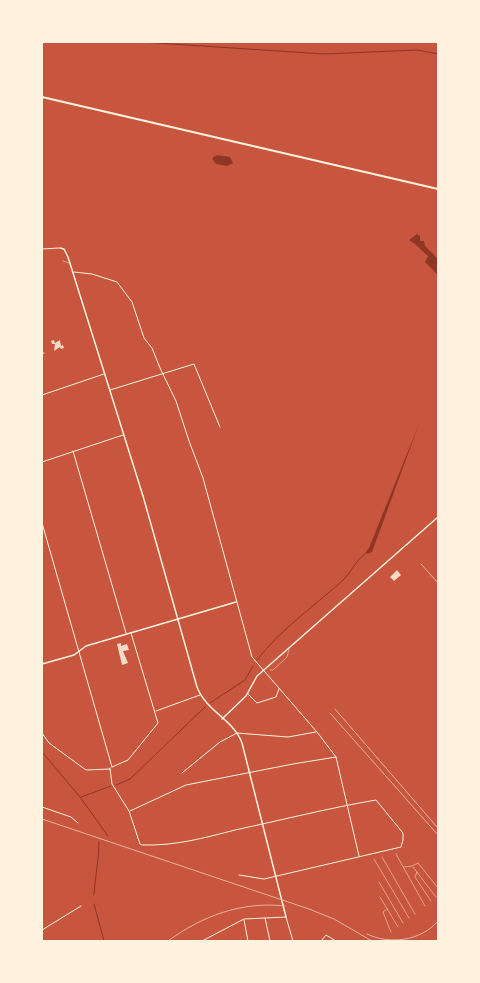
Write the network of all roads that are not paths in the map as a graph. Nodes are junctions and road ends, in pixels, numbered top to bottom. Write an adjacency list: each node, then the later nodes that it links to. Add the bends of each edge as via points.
1 (42, 97): 2 (main road)
2 (438, 189)
3 (60, 248): 4 (street); 6 (street, via 64,249)
4 (42, 249)
5 (63, 261): 6 (lane)
6 (70, 264): 7 (street)
7 (73, 272): 10 (street, via 92,274 117,282 121,286 132,302 144,338 152,348); 11 (street)
8 (44, 353): 9 (street)
9 (42, 354)
10 (163, 373): 12 (street); 14 (street, via 194,364); 20 (street, via 176,400 208,495)
11 (105, 374): 12 (street); 13 (street)
12 (110, 390): 15 (street)
13 (42, 395)
14 (220, 427)
15 (124, 435): 16 (street); 21 (street)
16 (72, 451): 17 (street); 23 (street)
17 (42, 462)
18 (438, 517): 24 (street)
19 (42, 523): 25 (street)
20 (236, 602): 21 (street); 27 (street, via 252,656)
21 (178, 618): 22 (street); 31 (street)
22 (130, 632): 23 (street); 32 (street)
23 (126, 634): 25 (street, via 85,646)
24 (289, 649): 27 (street); 28 (lane, via 287,657)
25 (80, 651): 26 (street); 38 (street)
26 (42, 664)
27 (264, 670): 29 (street); 30 (street, via 254,680)
28 (270, 670)
29 (279, 688): 30 (street, via 276,698 257,703); 34 (street)
30 (248, 693): 33 (street)
31 (200, 695): 32 (street); 33 (street)
32 (156, 712): 38 (street, via 158,723 128,760)
33 (222, 719): 36 (street)
34 (317, 732): 36 (street, via 288,738); 37 (street)
35 (42, 733): 39 (street, via 50,743 86,770)
36 (237, 733): 40 (street, via 220,742); 41 (street)
37 (336, 757): 41 (street); 42 (street)
38 (112, 767): 39 (street)
39 (110, 768): 44 (street, via 112,784)
40 (182, 773)
41 (249, 773): 44 (street, via 186,785); 46 (street)
42 (345, 805): 46 (street); 48 (street); 48 (street, via 376,800 403,833 404,840 400,847)
43 (42, 807): 45 (street, via 71,817)
44 (129, 811): 46 (street, via 142,845 172,844)
45 (78, 823)
46 (262, 825): 55 (street)
47 (396, 854): 52 (lane)
48 (359, 856): 55 (street)
49 (382, 857): 64 (lane)
50 (374, 859): 67 (lane)
51 (412, 866): 52 (lane); 53 (lane); 57 (lane, via 418,863)
52 (403, 867): 62 (lane)
53 (416, 872): 58 (lane); 60 (lane, via 415,876)
54 (239, 875): 55 (street, via 264,879)
55 (276, 876): 65 (street)
56 (379, 882): 69 (lane)
57 (438, 888)
58 (436, 897)
59 (380, 898): 63 (lane)
60 (431, 901)
61 (81, 906): 71 (street)
62 (425, 906)
63 (387, 909): 70 (lane); 72 (lane, via 383,912)
64 (415, 914)
65 (286, 917): 66 (street); 76 (street)
66 (265, 918): 68 (street); 75 (street)
67 (409, 918)
68 (244, 919): 73 (street); 74 (street)
69 (403, 923)
70 (398, 927)
71 (42, 930)
72 (391, 932)
73 (202, 941)
74 (248, 941)
75 (270, 941)
76 (293, 941)
77 (321, 941): 78 (street, via 326,934)
78 (336, 941)

